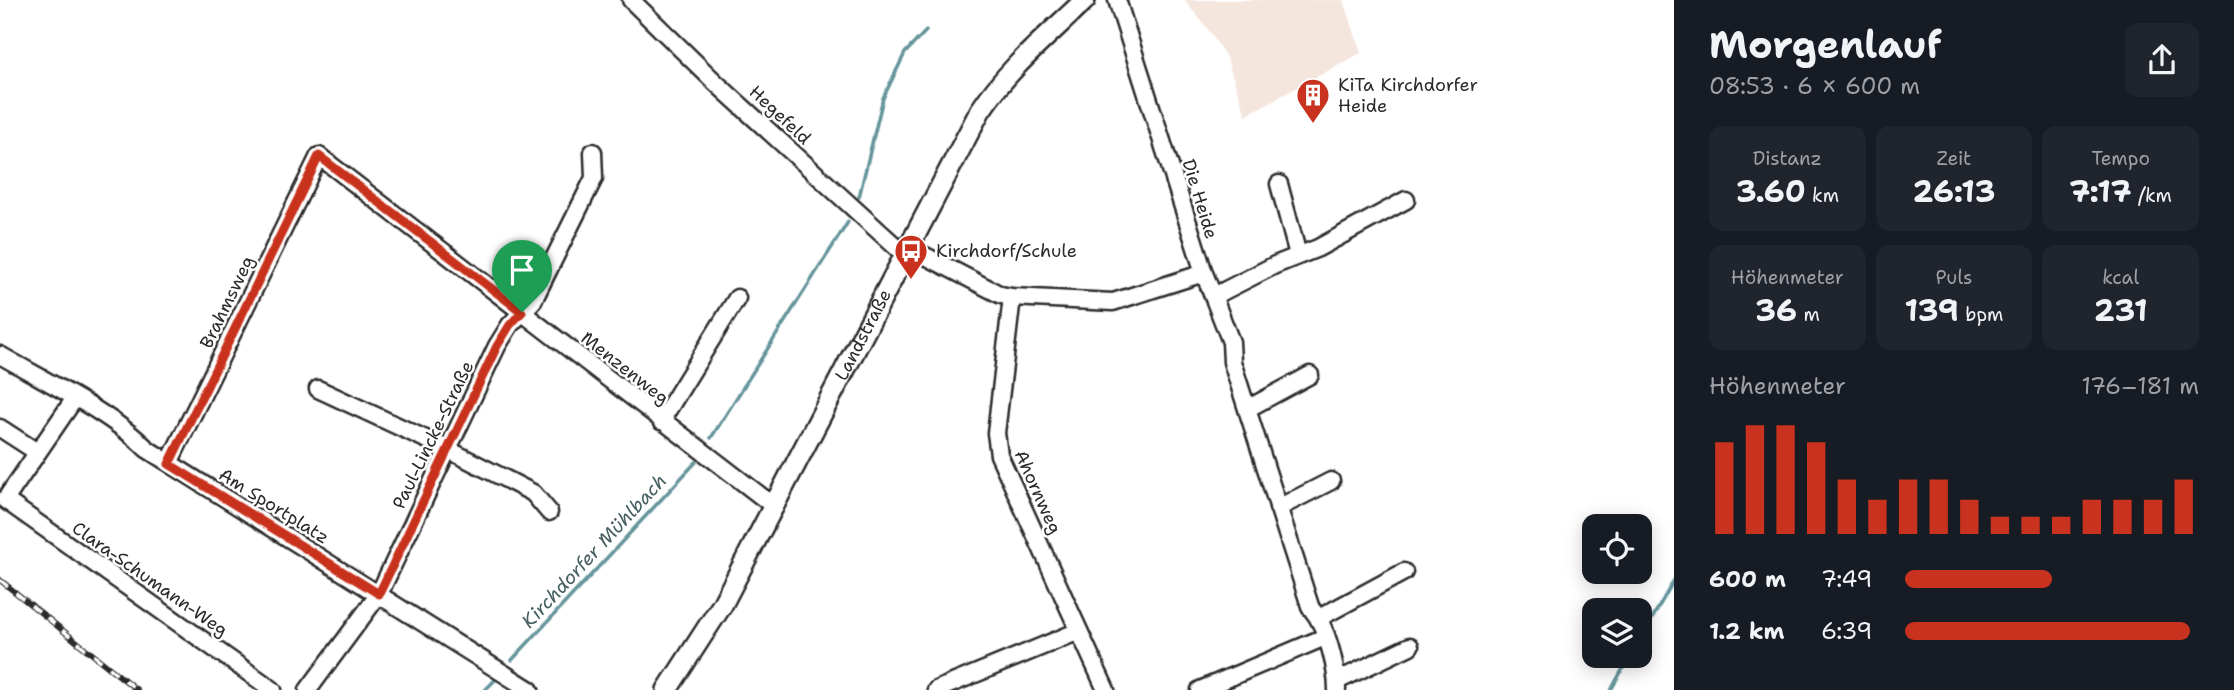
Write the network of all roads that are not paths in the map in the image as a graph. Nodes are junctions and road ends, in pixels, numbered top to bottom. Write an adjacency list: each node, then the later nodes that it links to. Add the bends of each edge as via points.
1 (631, 0): 8 (street, Hegefeld, via 716,83)
2 (1085, 0): 8 (street, Landstraße, via 994,90)
3 (1117, 0): 10 (street, Die Heide)
4 (593, 152): 14 (street, Paul-Lincke-Straße, via 594,178 533,301)
5 (319, 156): 14 (street, Menzenweg); 24 (street, Brahmsweg)
6 (1279, 184): 9 (street)
7 (1406, 200): 9 (street)
8 (907, 252): 12 (street, Hegefeld); 27 (street, Landstraße)
9 (1298, 255): 11 (street)
10 (1203, 274): 11 (street, Die Heide); 12 (street, Hegefeld, via 1113,302)
11 (1214, 296): 19 (street, Die Heide)
12 (1012, 297): 33 (street, Ahornweg, via 996,432 999,455)
13 (737, 298): 20 (street)
14 (522, 312): 20 (street, Menzenweg); 22 (street, Paul-Lincke-Straße, via 497,346)
15 (0, 355): 18 (street, Am Sportplatz)
16 (1310, 375): 19 (street)
17 (318, 389): 22 (street)
18 (75, 398): 23 (street, Clara-Schumann-Weg); 24 (street, Am Sportplatz)
19 (1247, 409): 28 (street, Die Heide)
20 (662, 421): 27 (street, Menzenweg)
21 (0, 428): 23 (street)
22 (447, 449): 29 (street, via 533,493); 31 (street, Paul-Lincke-Straße)
23 (37, 452): 26 (street, Clara-Schumann-Weg)
24 (169, 464): 31 (street, Am Sportplatz)
25 (1331, 481): 28 (street)
26 (2, 498): 37 (street, Clara-Schumann-Weg)
27 (775, 507): 40 (street, Landstraße, via 722,605)
28 (1279, 508): 32 (street, Die Heide, via 1310,606)
29 (549, 512)
30 (1404, 572): 32 (street)
31 (379, 594): 38 (street, Paul-Lincke-Straße); 39 (street, Am Sportplatz)
32 (1319, 618): 34 (street, Die Heide)
33 (1079, 631): 41 (street); 42 (street, Ahornweg)
34 (1325, 637): 36 (street, Die Heide); 43 (street)
35 (1410, 646): 36 (street, Die Heide)
36 (1337, 686)
37 (273, 690)
38 (308, 690)
39 (530, 690)
40 (667, 690)
41 (936, 690)
42 (1106, 690)
43 (1200, 690)

